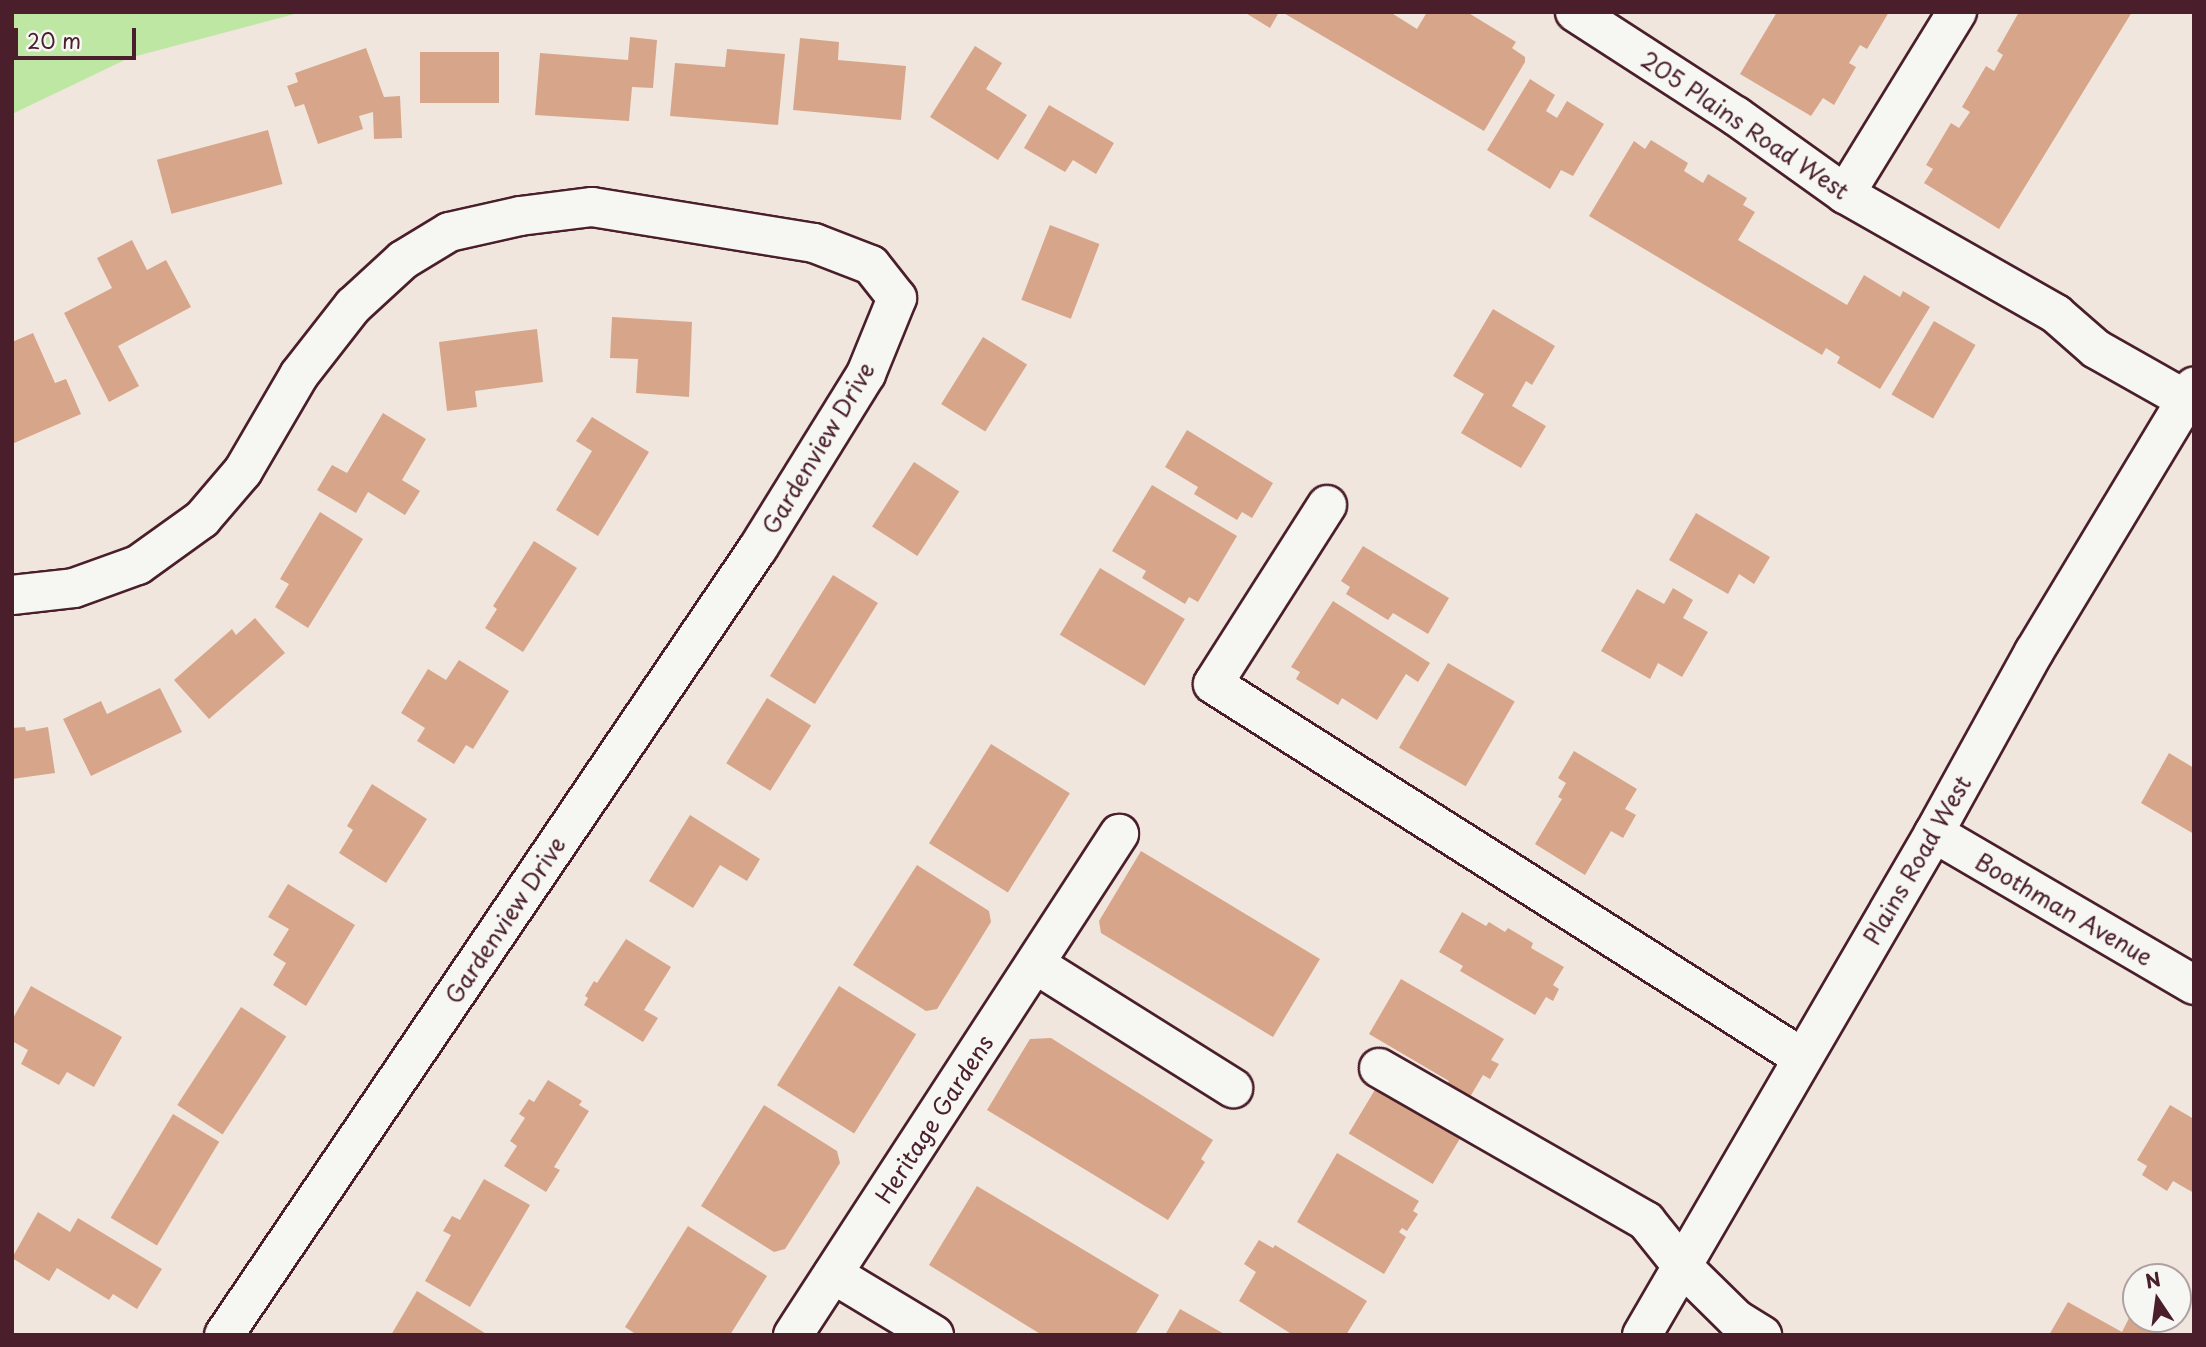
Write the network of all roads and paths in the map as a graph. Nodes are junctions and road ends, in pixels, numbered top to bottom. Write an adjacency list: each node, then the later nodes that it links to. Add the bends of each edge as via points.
1 (1575, 12): 3 (street, 205 Plains Road West)
2 (1957, 12): 3 (street)
3 (1845, 194): 4 (street, 205 Plains Road West, via 2056,314 2096,349)
4 (2190, 394): 7 (street, Plains Road West, via 2034,652)
5 (1327, 505): 11 (street, via 1213,684)
6 (12, 595): 16 (street, Gardenview Drive, via 74,588 138,565 202,519 243,471 299,375 353,306 403,260 449,232 520,216 592,207 814,243 871,265 897,298 866,374 758,548)
7 (1934, 833): 10 (street, Boothman Avenue); 11 (street, Plains Road West)
8 (1119, 834): 9 (street, Heritage Gardens)
9 (1035, 964): 13 (street); 15 (street, Heritage Gardens)
10 (2194, 985)
11 (1801, 1057): 14 (street, Plains Road West)
12 (1379, 1068): 14 (street, via 1646,1221)
13 (1233, 1088)
14 (1684, 1266): 19 (street, Plains Road West); 20 (street, via 1736,1319)
15 (833, 1273): 17 (street, Heritage Gardens); 18 (street)
16 (224, 1335)
17 (793, 1335)
18 (934, 1335)
19 (1642, 1335)
20 (1762, 1335)

